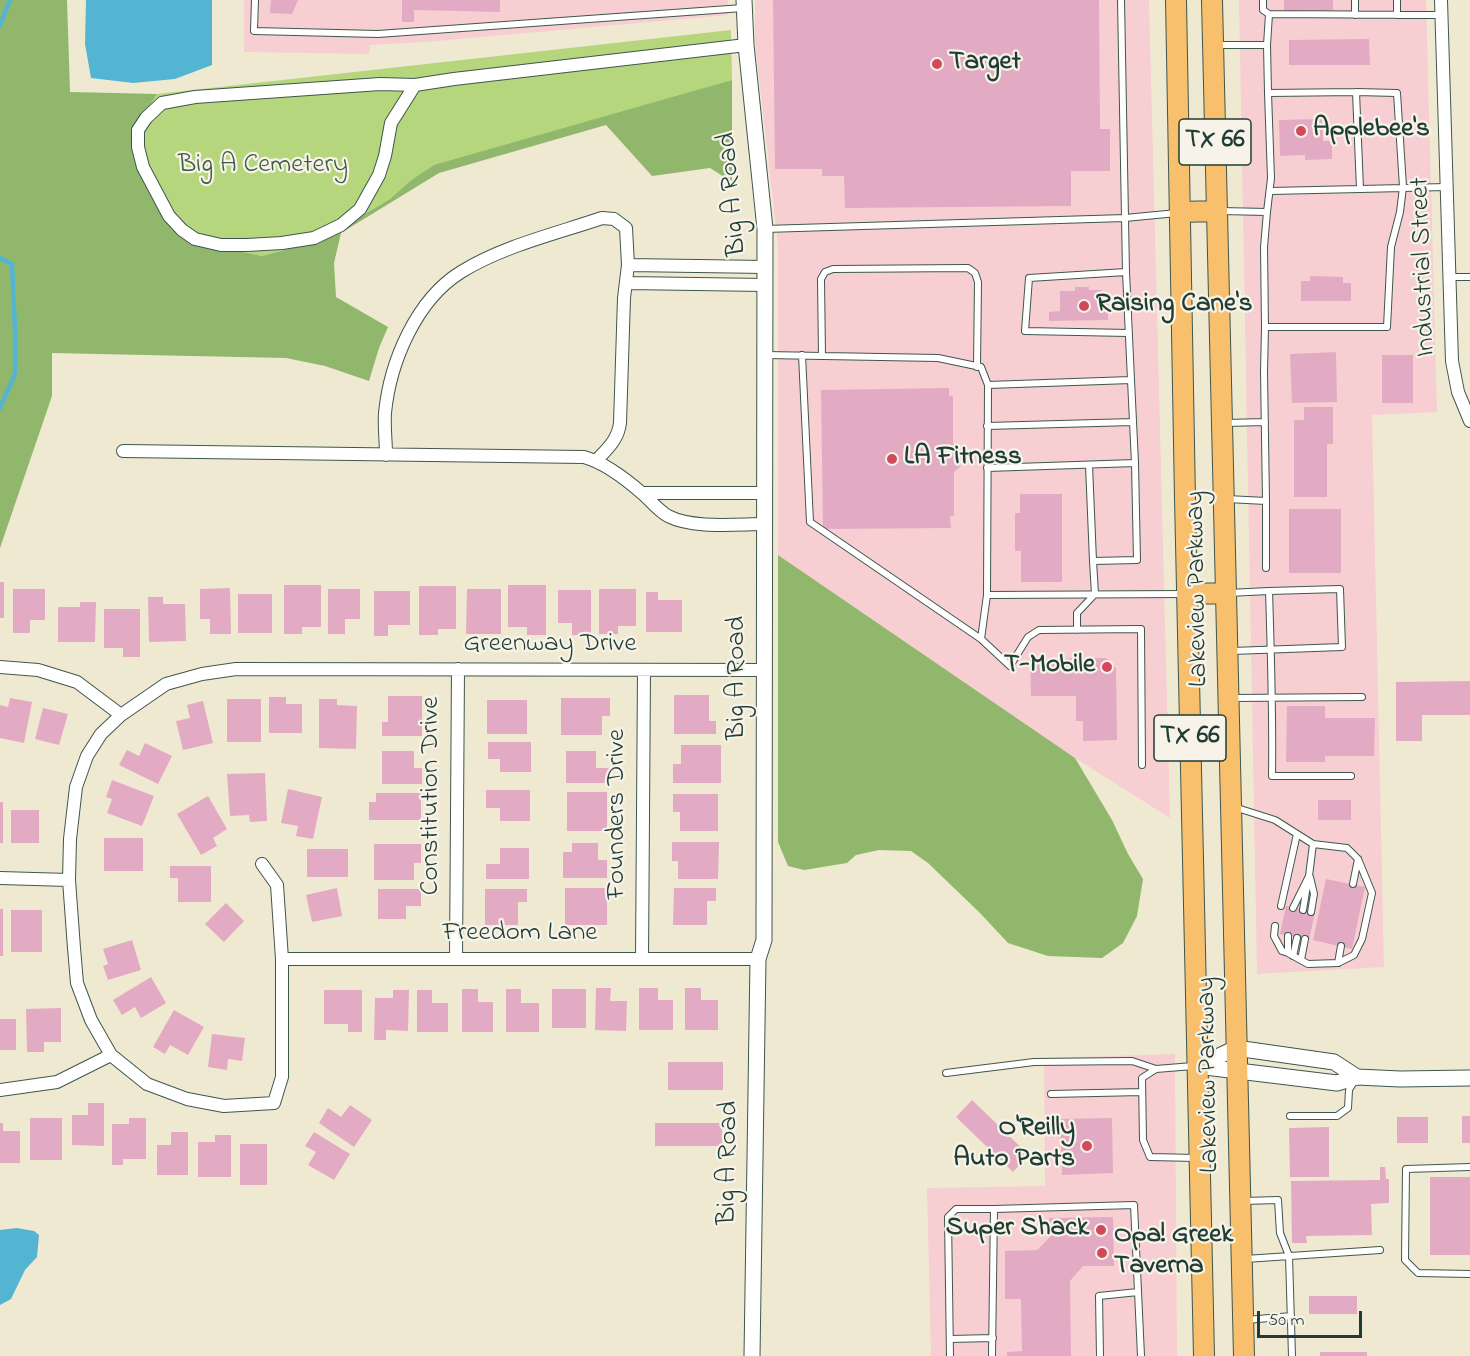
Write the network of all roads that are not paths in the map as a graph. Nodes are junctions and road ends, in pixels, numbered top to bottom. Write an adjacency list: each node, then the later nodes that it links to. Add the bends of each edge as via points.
1 (255, 0): 8 (lane, via 254,31 378,34)
2 (1121, 0): 27 (lane)
3 (1176, 0): 24 (main road, Lakeview Parkway / TX 66)
4 (1263, 0): 10 (lane, via 1263,10)
5 (1355, 0): 11 (lane)
6 (1397, 0): 12 (lane)
7 (1441, 0): 13 (street, Industrial Street)
8 (745, 4): 14 (street, Big A Road)
9 (1208, 4): 15 (main road, Lakeview Parkway / TX 66)
10 (1269, 14): 11 (lane); 16 (lane)
11 (1355, 15): 12 (lane)
12 (1397, 15): 13 (lane)
13 (1441, 15): 21 (street, Industrial Street)
14 (746, 45): 17 (street); 28 (street, Big A Road)
15 (1213, 45): 16 (lane); 25 (main road, Lakeview Parkway / TX 66)
16 (1267, 45): 19 (lane)
17 (415, 85): 17 (street, via 195,97 162,103 138,130 143,168 170,216 195,239 247,245 314,238 341,225 360,209 379,175 391,123)
18 (1356, 92): 19 (lane); 20 (lane, via 1397,93); 22 (lane)
19 (1269, 93): 23 (lane)
20 (1403, 187): 21 (lane); 22 (lane); 36 (lane, via 1391,247 1387,327)
21 (1446, 187): 32 (street, Industrial Street)
22 (1360, 189): 23 (lane)
23 (1270, 190): 26 (lane)
24 (1180, 212): 25 (main road); 27 (lane); 65 (main road, Lakeview Parkway / TX 66)
25 (1217, 212): 26 (lane); 47 (main road, Lakeview Parkway / TX 66)
26 (1267, 212): 36 (lane)
27 (1125, 218): 28 (lane); 31 (lane)
28 (765, 229): 30 (street, Big A Road)
29 (628, 265): 30 (street); 34 (street); 50 (street, via 626,228 614,219 602,218 506,250 459,273 429,301 402,345 385,415)
30 (765, 267): 35 (street, Big A Road)
31 (1126, 272): 37 (lane); 37 (lane, via 1029,278 1025,331)
32 (1449, 277): 33 (lane); 44 (street, Industrial Street, via 1452,361 1458,392)
33 (1470, 277)
34 (627, 284): 35 (street); 51 (street, via 619,432)
35 (765, 285): 38 (street, Big A Road)
36 (1265, 327): 46 (lane)
37 (1129, 333): 42 (lane)
38 (765, 355): 39 (lane); 56 (street, Big A Road)
39 (802, 355): 40 (lane); 68 (lane, via 810,522)
40 (822, 356): 41 (lane, via 938,358); 41 (lane, via 825,272 968,268 978,282)
41 (977, 367): 43 (lane)
42 (1131, 380): 43 (lane); 45 (lane)
43 (988, 385): 48 (lane)
44 (1470, 421)
45 (1133, 422): 48 (lane); 52 (lane)
46 (1265, 422): 47 (lane); 58 (lane)
47 (1222, 423): 57 (main road, Lakeview Parkway / TX 66)
48 (987, 426): 54 (lane)
49 (123, 451): 50 (street)
50 (386, 455): 51 (street)
51 (596, 460): 55 (street)
52 (1135, 464): 53 (lane); 60 (lane, via 1137,560)
53 (1089, 465): 54 (lane); 60 (lane)
54 (987, 468): 66 (lane)
55 (642, 493): 56 (street); 59 (street, via 675,519 698,524)
56 (765, 494): 59 (street, Big A Road)
57 (1224, 499): 58 (lane); 63 (main road, Lakeview Parkway / TX 66)
58 (1266, 501): 61 (lane)
59 (765, 524): 74 (street, Big A Road)
60 (1093, 561): 64 (lane)
61 (1266, 568)
62 (1269, 591): 63 (lane); 69 (lane); 69 (lane, via 1341,589 1342,647)
63 (1226, 593): 65 (main road); 70 (main road, Lakeview Parkway / TX 66)
64 (1095, 594): 65 (lane); 66 (lane); 67 (lane, via 1077,613)
65 (1187, 594): 108 (main road, Lakeview Parkway / TX 66)
66 (987, 595): 68 (lane)
67 (1077, 630): 68 (lane, via 1039,630 1028,637 1010,666); 79 (lane, via 1141,629)
68 (981, 639)
69 (1271, 650): 70 (lane); 77 (lane)
70 (1227, 651): 76 (main road, Lakeview Parkway / TX 66)
71 (0, 667): 78 (street, via 38,670 77,682)
72 (458, 669): 73 (street, Greenway Drive); 78 (street, Greenway Drive, via 236,669 166,684); 101 (street, Constitution Drive)
73 (644, 670): 74 (street, Greenway Drive); 102 (street, Founders Drive)
74 (765, 670): 103 (street, Big A Road, via 764,940)
75 (1362, 697): 77 (lane)
76 (1228, 698): 77 (lane); 81 (main road, Lakeview Parkway / TX 66)
77 (1273, 698): 80 (lane, via 1272,776)
78 (121, 715): 88 (street, Greenway Drive, via 101,734 75,787)
79 (1142, 765)
80 (1351, 776)
81 (1231, 806): 82 (lane, via 1275,820); 106 (main road, Lakeview Parkway / TX 66)
82 (1297, 834): 83 (lane); 90 (lane)
83 (1313, 844): 84 (lane, via 1347,848); 86 (lane)
84 (1358, 859): 89 (lane); 105 (lane, via 1372,892 1362,939 1354,955)
85 (262, 864): 100 (street, via 277,885)
86 (1309, 876): 91 (lane); 92 (lane); 93 (lane, via 1314,894)
87 (0, 878): 88 (street)
88 (69, 880): 107 (street, Greenway Drive, via 77,983 91,1020)
89 (1353, 885)
90 (1281, 906)
91 (1293, 908)
92 (1303, 910)
93 (1311, 912)
94 (1275, 926): 99 (lane, via 1274,936 1282,951)
95 (1288, 936): 99 (lane)
96 (1297, 938): 99 (lane)
97 (1305, 939): 104 (lane)
98 (1341, 946): 105 (lane)
99 (1291, 955): 104 (lane)
100 (282, 959): 101 (street, Freedom Lane); 107 (street, via 282,1077 274,1103 224,1106 187,1099 147,1084)
101 (456, 959): 102 (street, Freedom Lane)
102 (642, 959): 103 (street, Freedom Lane)
103 (758, 959): 131 (street, Big A Road)
104 (1301, 960): 105 (lane, via 1308,964)
105 (1338, 963)
106 (1236, 1048): 108 (street); 110 (main road, Lakeview Parkway / TX 66); 112 (street, via 1334,1062)
107 (111, 1055): 114 (street, via 57,1082)
108 (1197, 1066): 109 (lane); 110 (street); 118 (main road, Lakeview Parkway / TX 66)
109 (1156, 1069): 111 (lane, via 1132,1061 1034,1062); 115 (lane, via 1142,1078)
110 (1238, 1071): 112 (street, via 1337,1083); 120 (main road, Lakeview Parkway / TX 66)
111 (946, 1073)
112 (1357, 1077): 113 (street); 117 (lane, via 1349,1090 1348,1108 1337,1116)
113 (1470, 1078)
114 (0, 1090)
115 (1142, 1092): 116 (lane); 118 (lane, via 1143,1140 1150,1157)
116 (1051, 1094)
117 (1290, 1116)
118 (1199, 1158): 136 (main road, Lakeview Parkway / TX 66)
119 (1470, 1167): 125 (lane, via 1406,1169 1405,1260 1418,1273)
120 (1240, 1202): 123 (lane, via 1278,1200 1280,1233); 124 (main road, Lakeview Parkway / TX 66)
121 (994, 1209): 126 (lane, via 1134,1204); 129 (lane); 130 (lane, via 956,1209 948,1217)
122 (1380, 1250): 123 (lane)
123 (1289, 1256): 124 (lane); 127 (lane)
124 (1242, 1259): 128 (main road, Lakeview Parkway / TX 66)
125 (1470, 1274)
126 (1138, 1292): 134 (lane, via 1099,1296); 135 (lane)
127 (1291, 1316): 128 (lane); 138 (lane)
128 (1243, 1320): 137 (main road, Lakeview Parkway / TX 66)
129 (993, 1338): 130 (lane); 133 (lane)
130 (950, 1339): 132 (lane)
131 (753, 1356)
132 (950, 1356)
133 (992, 1356)
134 (1100, 1356)
135 (1141, 1356)
136 (1204, 1356)
137 (1244, 1356)
138 (1292, 1356)

